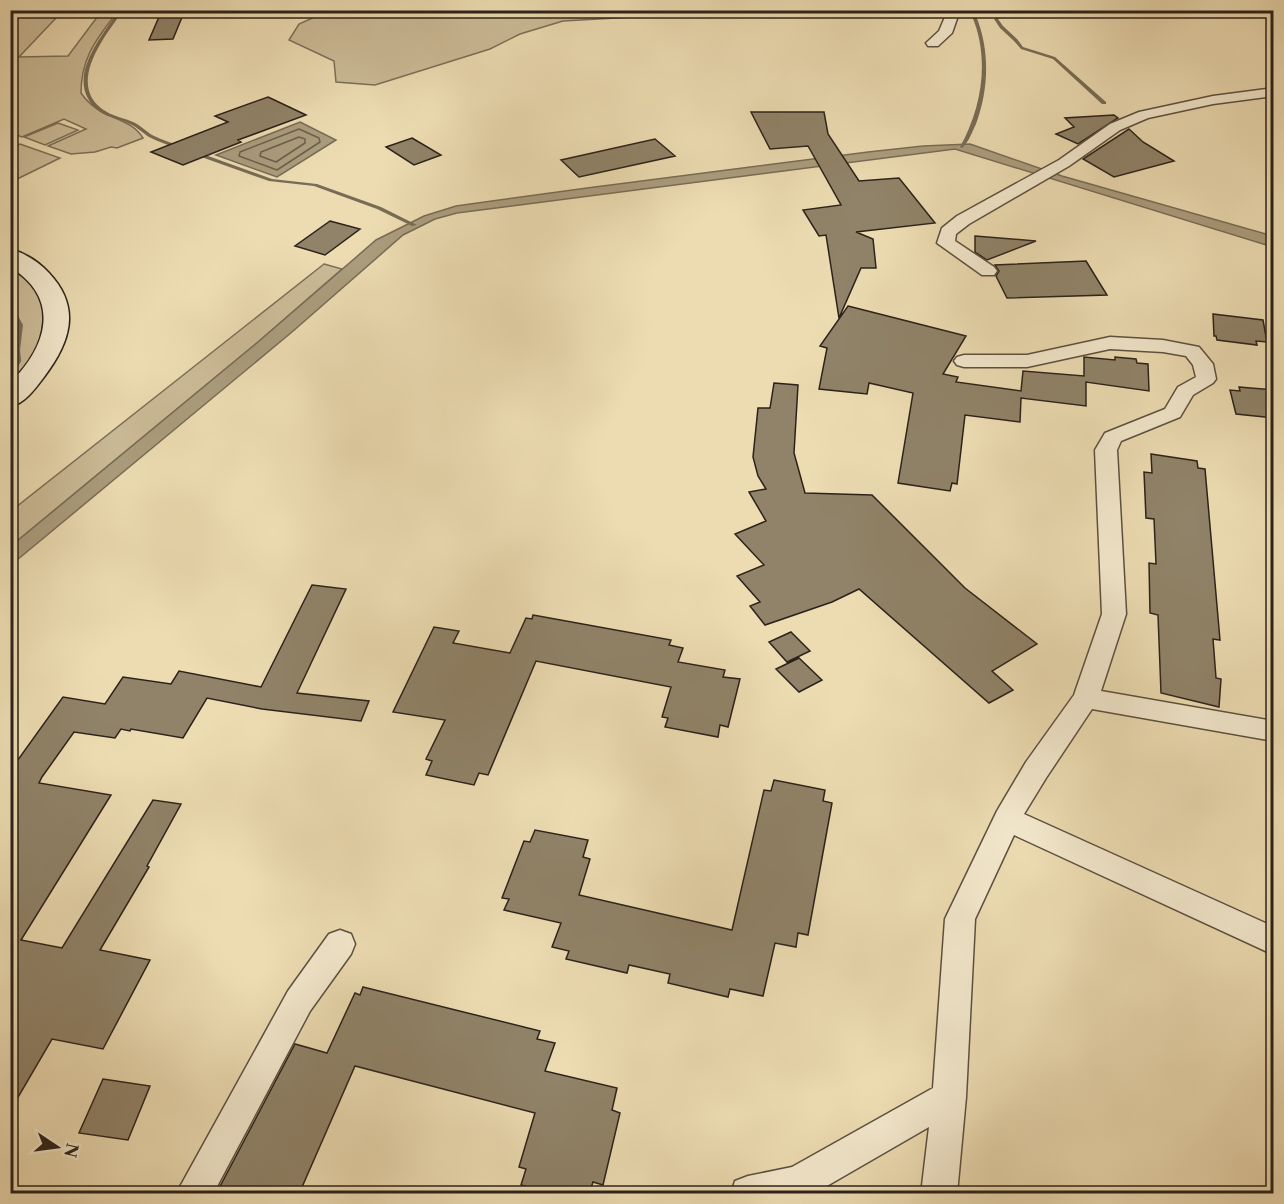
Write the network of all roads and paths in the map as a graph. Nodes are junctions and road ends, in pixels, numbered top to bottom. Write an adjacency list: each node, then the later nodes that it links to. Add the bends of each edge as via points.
1 (954, 10): 2 (street, via 945,33)
2 (933, 43)
3 (1274, 93): 5 (street, via 1213,100 1144,115 1115,128 1064,163 963,220 948,232 946,243)
4 (10, 256): 7 (street, via 45,280 59,314 49,351 39,369)
5 (988, 271)
6 (964, 361): 8 (street, via 1027,362 1110,343 1192,351 1203,364 1206,379 1185,391 1173,413 1112,437 1106,450 1114,614)
7 (10, 399)
8 (1086, 698): 9 (street); 10 (street)
9 (1274, 731)
10 (1007, 819): 11 (street); 13 (street, via 960,919)
11 (1274, 942)
12 (340, 944): 14 (street, via 299,1001)
13 (949, 1097): 15 (street, via 797,1183); 16 (street)
14 (193, 1194)
15 (748, 1194)
16 (939, 1194)

